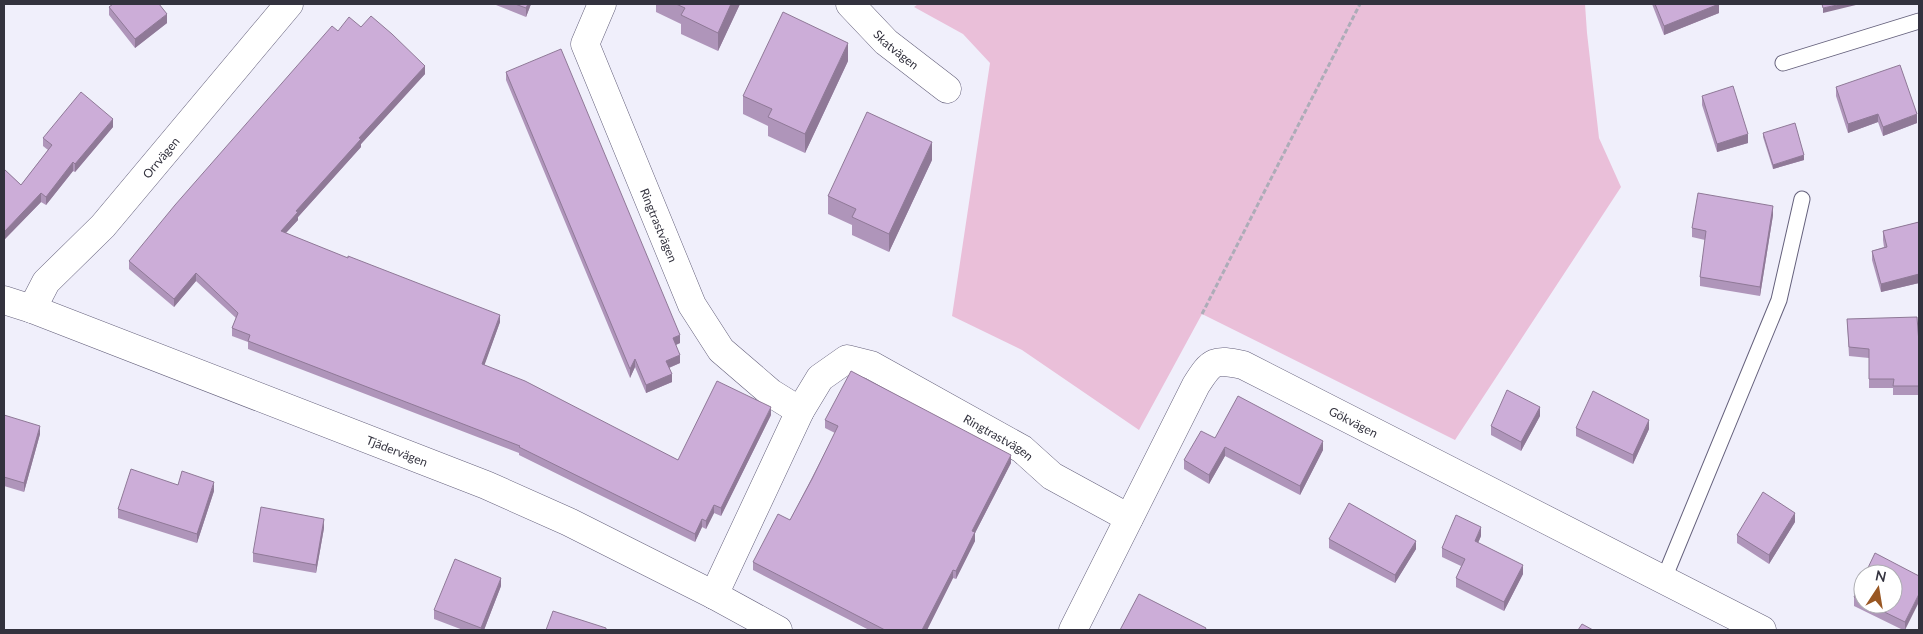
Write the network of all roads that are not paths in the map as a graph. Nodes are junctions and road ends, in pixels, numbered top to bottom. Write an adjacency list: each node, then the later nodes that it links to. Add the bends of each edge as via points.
1 (289, 4): 9 (street, Orrvägen, via 103,226 46,282)
2 (602, 4): 10 (street, Ringtrastvägen, via 585,44 692,306 721,350 771,393)
3 (850, 4): 6 (street, Skatvägen, via 886,42)
4 (1919, 21): 5 (lane)
5 (1783, 63)
6 (948, 89)
7 (1802, 199): 12 (lane, via 1780,300)
8 (4, 300): 9 (street, Tjädervägen)
9 (32, 309): 13 (street, Tjädervägen, via 486,485 569,522)
10 (800, 411): 11 (street, Ringtrastvägen, via 820,378 848,359 870,365 1022,448 1052,476); 13 (street, Ringtrastvägen)
11 (1129, 518): 12 (street, Gökvägen, via 1196,385 1207,367 1221,360 1243,365); 15 (street, Gökvägen)
12 (1663, 581): 16 (street, Gökvägen)
13 (714, 595): 14 (street, Tjädervägen)
14 (778, 630)
15 (1072, 630)
16 (1762, 630)

